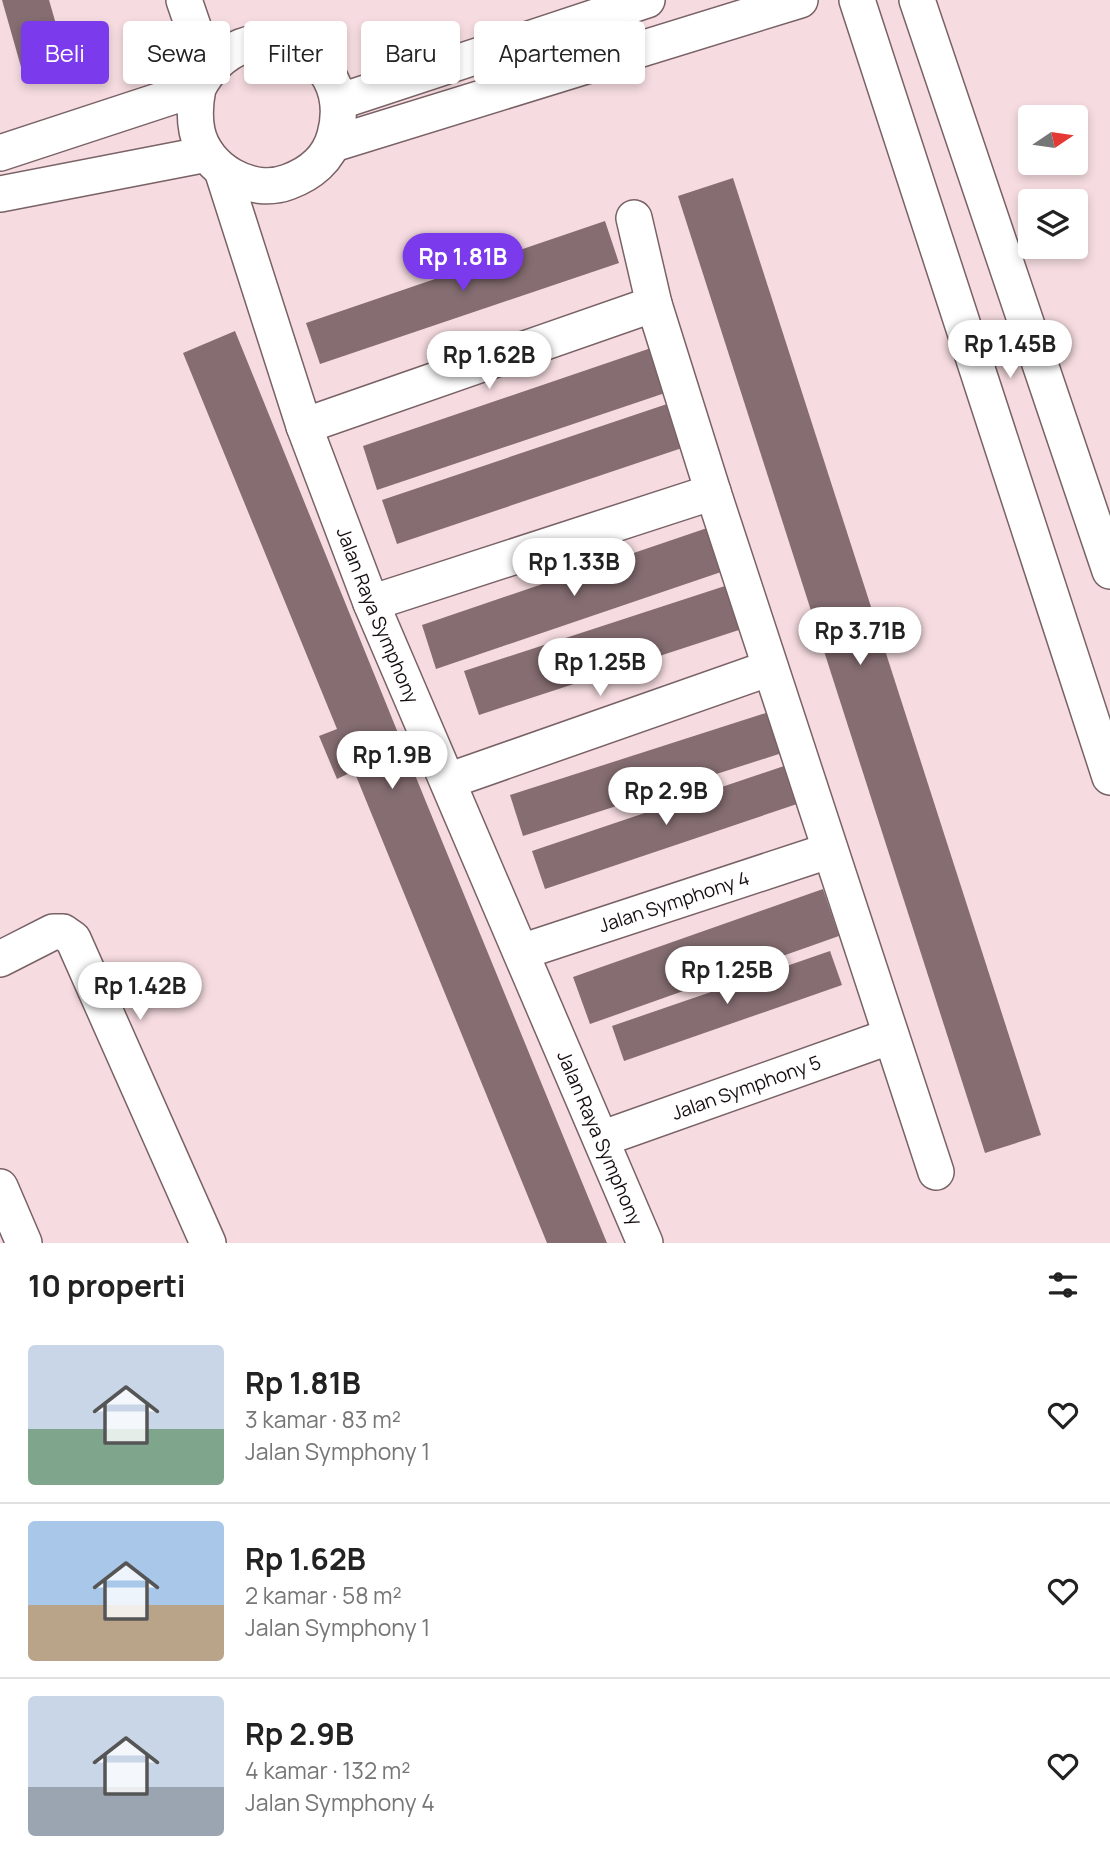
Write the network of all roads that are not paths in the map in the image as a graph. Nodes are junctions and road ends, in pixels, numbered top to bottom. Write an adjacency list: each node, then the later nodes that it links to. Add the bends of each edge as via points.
1 (184, 0): 7 (street)
2 (647, 0): 11 (street)
3 (800, 0): 12 (street)
4 (857, 0): 5 (street); 23 (street)
5 (879, 0)
6 (917, 0): 20 (street)
7 (189, 21)
8 (230, 51): 11 (street, via 263,41 304,51 320,64)
9 (189, 84): 13 (street)
10 (202, 84): 14 (street, via 194,111 197,134)
11 (338, 102): 12 (street)
12 (333, 144): 14 (street, via 304,176 284,184 252,184)
13 (0, 153)
14 (215, 162): 15 (street); 18 (street, Jalan Raya Symphony)
15 (2, 189)
16 (634, 218): 17 (street)
17 (654, 304): 18 (street); 19 (street)
18 (304, 426): 21 (street, Jalan Raya Symphony)
19 (713, 492): 21 (street); 22 (street)
20 (1110, 571)
21 (371, 603): 24 (street, Jalan Raya Symphony)
22 (770, 668): 24 (street); 25 (street)
23 (1110, 777)
24 (448, 781): 26 (street, Jalan Raya Symphony)
25 (828, 851): 26 (street, Jalan Symphony 4); 28 (street)
26 (521, 952): 29 (street, Jalan Raya Symphony)
27 (0, 959): 33 (street, via 53,932 72,939)
28 (891, 1036): 29 (street, Jalan Symphony 5); 30 (street)
29 (601, 1139): 34 (street, Jalan Raya Symphony)
30 (936, 1172)
31 (0, 1187): 32 (street)
32 (24, 1243)
33 (208, 1243)
34 (645, 1243)

